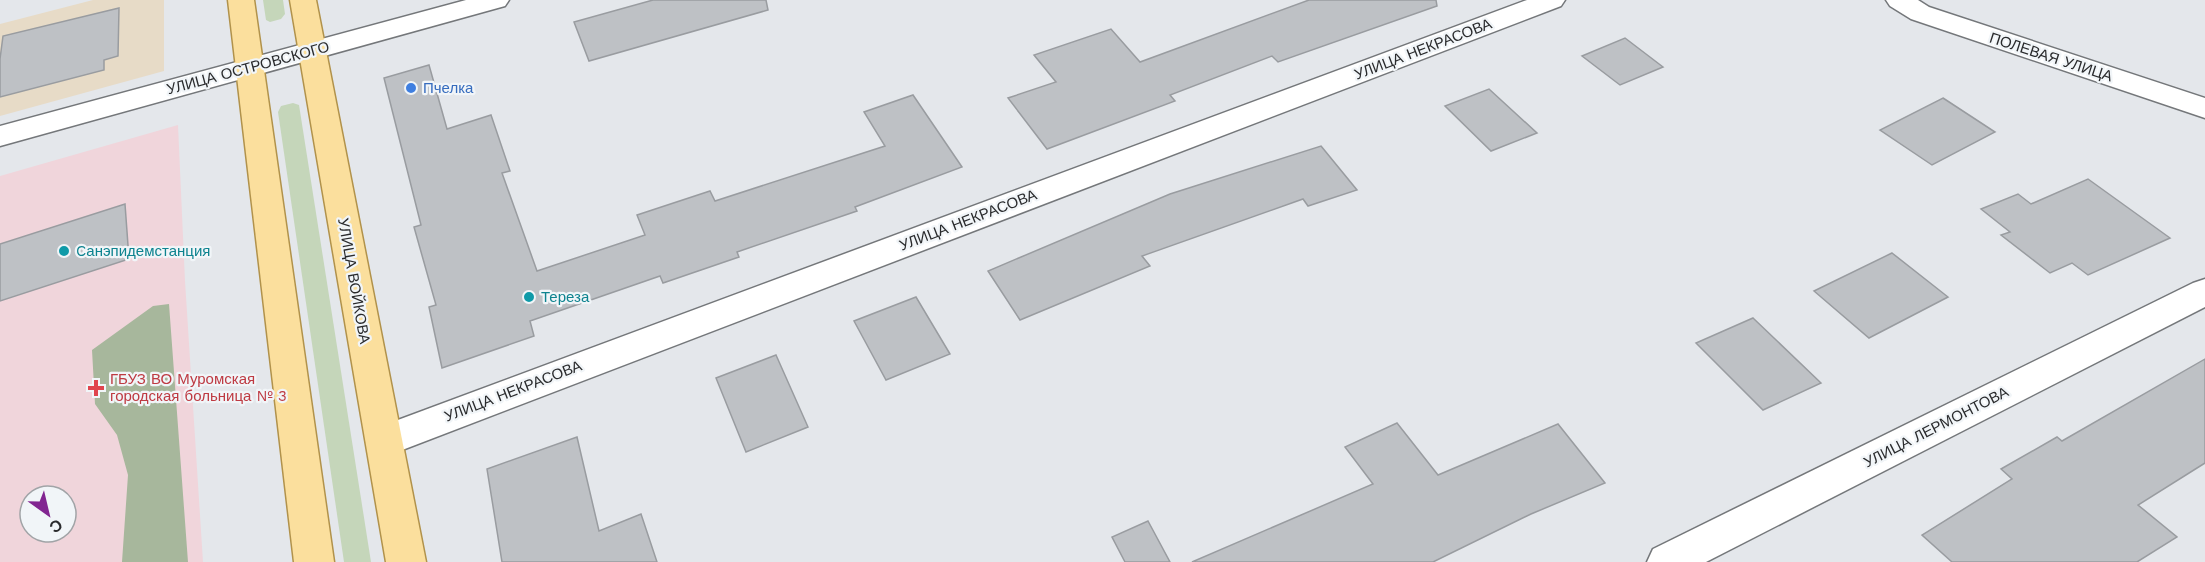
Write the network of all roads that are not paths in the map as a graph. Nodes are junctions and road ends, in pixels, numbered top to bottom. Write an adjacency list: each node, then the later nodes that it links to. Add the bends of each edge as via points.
1 (241, 0): 7 (main road)
2 (303, 0): 6 (main road, УЛИЦА ВОЙКОВА)
3 (496, 0): 6 (street, УЛИЦА ОСТРОВСКОГО)
4 (1552, 0): 11 (street, УЛИЦА НЕКРАСОВА)
5 (1899, 0): 8 (street, ПОЛЕВАЯ УЛИЦА, via 1920,13)
6 (312, 50): 7 (street, УЛИЦА ОСТРОВСКОГО); 11 (main road, УЛИЦА ВОЙКОВА)
7 (249, 67): 9 (street, УЛИЦА ОСТРОВСКОГО); 12 (main road)
8 (2205, 108)
9 (0, 136)
10 (2205, 292): 14 (street, УЛИЦА ЛЕРМОНТОВА)
11 (384, 441): 13 (main road, УЛИЦА ВОЙКОВА)
12 (314, 562)
13 (406, 562)
14 (1667, 562)

